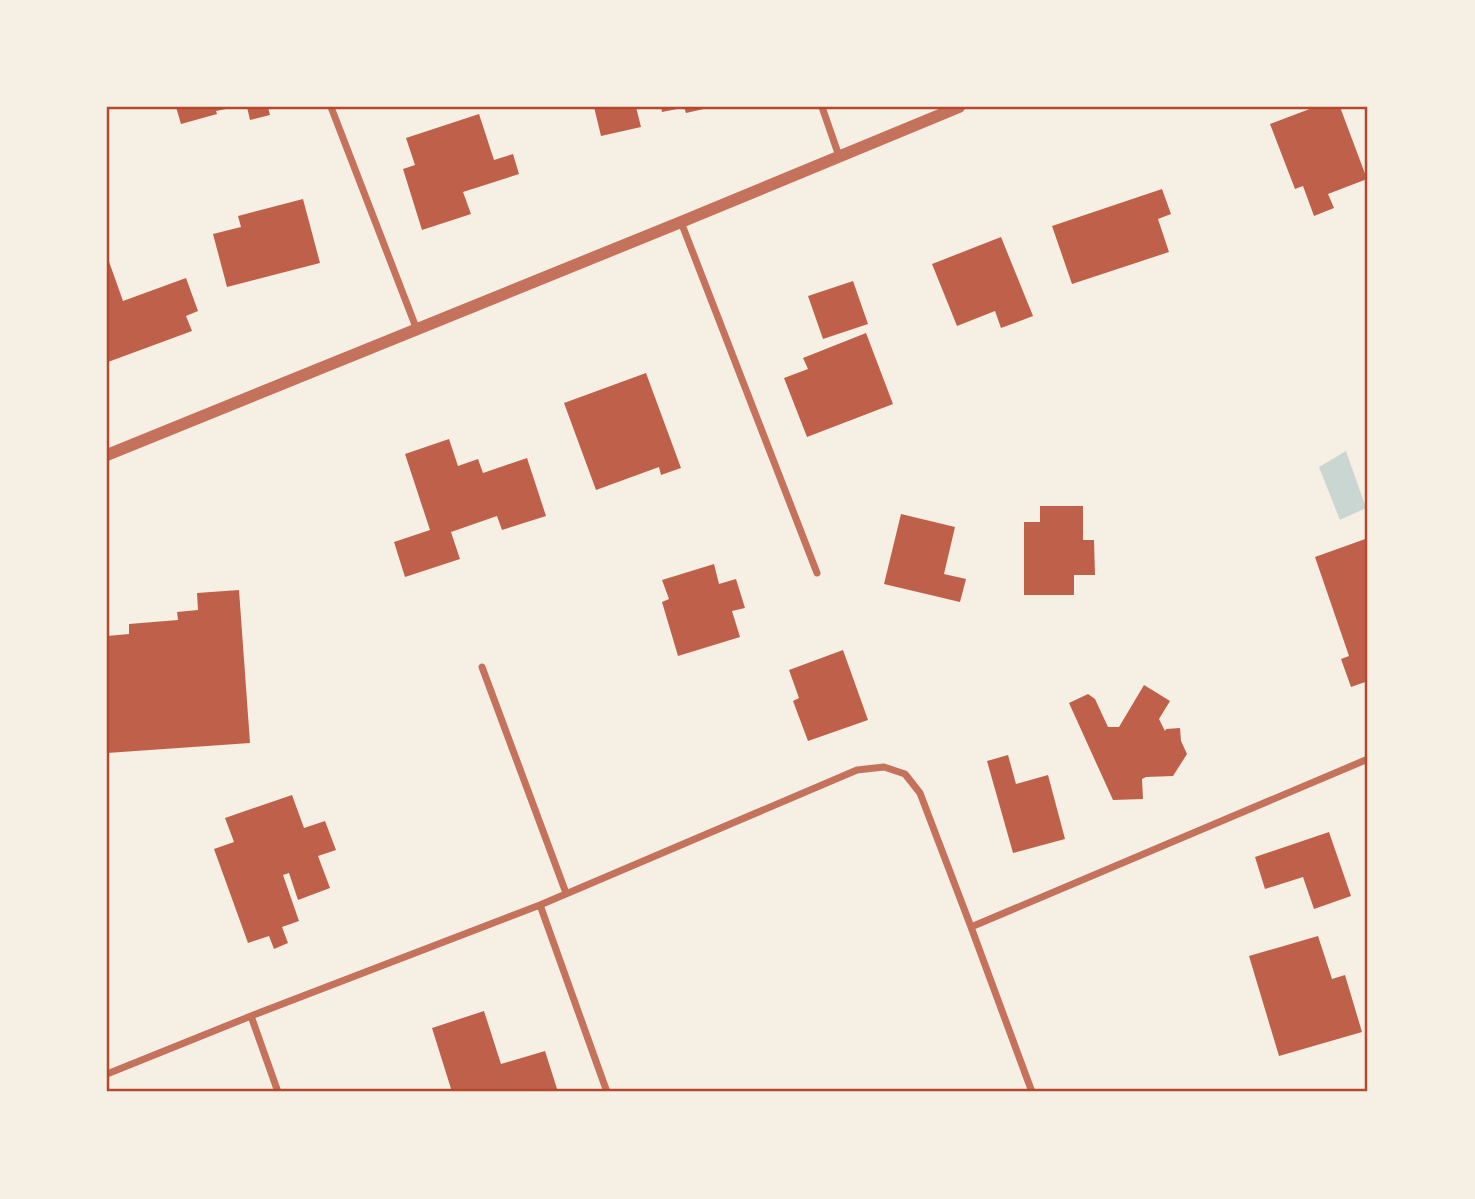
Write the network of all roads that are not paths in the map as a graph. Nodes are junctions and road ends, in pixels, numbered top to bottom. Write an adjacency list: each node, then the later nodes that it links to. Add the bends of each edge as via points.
1 (331, 107): 6 (street)
2 (822, 107): 4 (street)
3 (959, 107): 4 (street)
4 (839, 156): 5 (street)
5 (681, 222): 6 (street); 8 (street)
6 (417, 330): 7 (street)
7 (107, 455)
8 (817, 573)
9 (482, 667): 11 (street)
10 (1368, 759): 13 (street)
11 (566, 893): 12 (street); 13 (street, via 857,769 884,767 905,774 920,793)
12 (540, 905): 14 (street); 17 (street)
13 (971, 927): 18 (street)
14 (251, 1016): 15 (street); 16 (street)
15 (107, 1074)
16 (278, 1092)
17 (607, 1092)
18 (1032, 1092)

